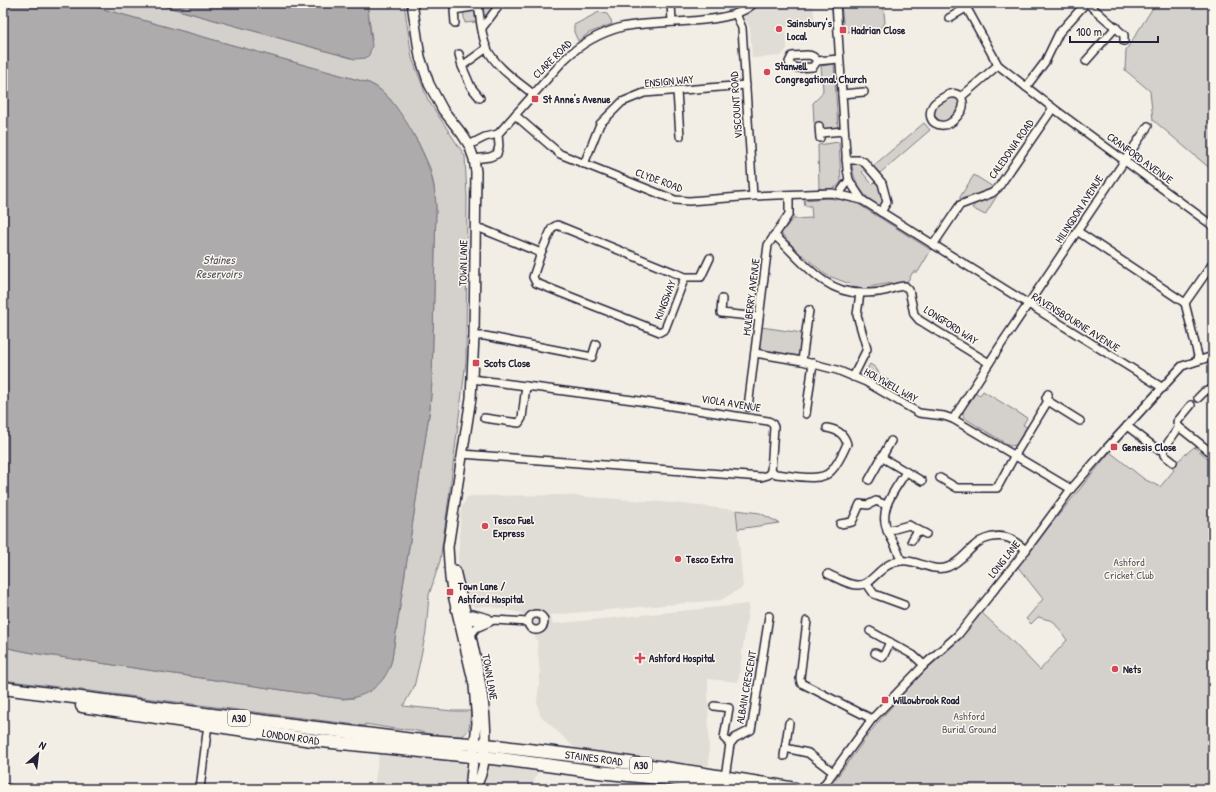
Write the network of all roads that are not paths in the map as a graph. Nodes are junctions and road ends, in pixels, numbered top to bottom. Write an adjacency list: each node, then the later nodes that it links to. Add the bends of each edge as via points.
1 (412, 3): 40 (main road, TOWN LANE, via 420,57 429,84 443,110)
2 (501, 3): 14 (street)
3 (671, 3): 11 (street)
4 (754, 3): 9 (street, CLARE ROAD)
5 (836, 3): 20 (street)
6 (1087, 3): 13 (street); 26 (street, via 1059,33 1045,62)
7 (478, 4): 12 (street, via 454,10); 14 (street)
8 (965, 6): 10 (street); 23 (street)
9 (736, 14): 11 (street, CLARE ROAD, via 723,18); 25 (street, VISCOUNT ROAD, via 742,28)
10 (949, 18)
11 (672, 22): 29 (street, CLARE ROAD, via 623,27 594,38 570,54)
12 (455, 23)
13 (1116, 27): 15 (street, via 1124,36); 17 (street)
14 (482, 28): 16 (street)
15 (1124, 41)
16 (487, 48): 24 (street); 29 (street, via 498,66)
17 (1094, 52): 19 (street); 22 (street)
18 (459, 54): 24 (street)
19 (1100, 58)
20 (839, 59): 21 (street); 30 (street)
21 (817, 61)
22 (1086, 61)
23 (998, 65): 26 (street, CRANFORD AVENUE); 31 (street)
24 (462, 66): 32 (street, via 471,87)
25 (746, 85): 27 (street, ENSIGN WAY); 48 (street, VISCOUNT ROAD)
26 (1026, 87): 33 (street, CRANFORD AVENUE)
27 (677, 90): 39 (street); 44 (street, ENSIGN WAY, via 644,93 622,102 600,124)
28 (864, 92): 30 (street)
29 (533, 94): 34 (street, CLARE ROAD)
30 (842, 94): 36 (street)
31 (961, 97): 31 (street, via 963,109 950,123 935,123 931,113 933,105 949,94)
32 (480, 98)
33 (1053, 108): 43 (street, CRANFORD AVENUE); 55 (street, CALEDONIA ROAD, via 998,188 960,205)
34 (515, 115): 38 (street, CLARE ROAD); 44 (street, CLYDE ROAD, via 560,154)
35 (1148, 126): 43 (street, HILINGDON AVENUE)
36 (844, 131): 37 (street); 42 (street)
37 (819, 133)
38 (498, 134): 40 (street, CLARE ROAD, via 485,137); 41 (street, via 497,154)
39 (680, 136)
40 (469, 146): 41 (main road, TOWN LANE)
41 (474, 160): 52 (main road, TOWN LANE)
42 (846, 160): 45 (street); 50 (street, via 864,162 882,183 887,202)
43 (1125, 160): 51 (street, CRANFORD AVENUE); 53 (street, HILINGDON AVENUE)
44 (584, 164): 48 (street, CLYDE ROAD, via 675,200)
45 (849, 180): 46 (street); 49 (street)
46 (839, 194): 47 (street, CLYDE ROAD); 49 (street, CLYDE ROAD)
47 (789, 195): 48 (street, CLYDE ROAD); 54 (street, MULBERRY AVENUE, via 789,214)
48 (753, 196)
49 (862, 200): 50 (street, RAVENSBOURNE AVENUE)
50 (881, 212): 55 (street, RAVENSBOURNE AVENUE)
51 (1213, 226)
52 (475, 229): 56 (street, via 482,229); 66 (main road, TOWN LANE)
53 (1077, 231): 62 (street); 63 (street, HILINGDON AVENUE)
54 (774, 235): 60 (street, LONGFORD WAY, via 823,281 845,291); 65 (street, MULBERRY AVENUE, via 768,245)
55 (933, 245): 63 (street, RAVENSBOURNE AVENUE)
56 (541, 253): 59 (street, KINGSWAY, via 552,228 557,226); 59 (street, KINGSWAY, via 533,277 536,283 660,332 665,330)
57 (710, 258): 59 (street, via 701,277)
58 (1213, 263): 62 (street)
59 (686, 277)
60 (860, 293): 72 (street, LONGFORD WAY, via 881,292 904,286 909,290 914,314 919,320); 74 (street, via 857,314 867,349)
61 (722, 299): 65 (street, via 721,313)
62 (1185, 303): 70 (street)
63 (1028, 305): 72 (street, HILINGDON AVENUE); 77 (street, RAVENSBOURNE AVENUE)
64 (809, 310): 71 (street)
65 (759, 317): 68 (street, MULBERRY AVENUE)
66 (474, 336): 67 (street, via 592,357); 75 (main road, TOWN LANE)
67 (596, 344)
68 (755, 353): 71 (street, HOLYWELL WAY); 81 (street, MULBERRY AVENUE)
69 (1213, 356): 70 (street, LONG LANE)
70 (1199, 360): 77 (street, LONG LANE, via 1182,366)
71 (802, 361): 73 (street, HOLYWELL WAY)
72 (989, 362): 84 (street, HILINGDON AVENUE)
73 (813, 363): 74 (street, HOLYWELL WAY); 82 (street)
74 (853, 377): 84 (street, HOLYWELL WAY, via 919,413)
75 (472, 378): 76 (street, VIOLA AVENUE); 93 (main road, TOWN LANE)
76 (526, 386): 83 (street, via 522,418 519,423); 98 (street, VIOLA AVENUE, via 772,422 774,427)
77 (1163, 388): 86 (street, LONG LANE)
78 (1213, 389): 79 (street, via 1204,392)
79 (1198, 398)
80 (1191, 405): 87 (street, via 1177,422)
81 (748, 407)
82 (806, 414)
83 (484, 418)
84 (953, 419): 95 (street, HOLYWELL WAY)
85 (1080, 421): 95 (street, via 1048,398)
86 (1126, 426): 92 (street, via 1157,449); 103 (street, LONG LANE)
87 (1179, 427): 92 (street); 94 (street)
88 (827, 428): 90 (street, via 839,432)
89 (891, 441): 96 (street)
90 (847, 444): 91 (street); 98 (street, via 832,471 823,477 776,474)
91 (854, 447)
92 (1163, 450): 97 (street, via 1164,455)
93 (462, 454): 98 (street, via 761,477); 116 (main road, TOWN LANE, via 450,537)
94 (1213, 454)
95 (1015, 455): 100 (street, via 997,488 957,488); 103 (street, HOLYWELL WAY)
96 (881, 457): 99 (street); 101 (street)
97 (1173, 462)
98 (771, 471)
99 (906, 472): 102 (street); 104 (street)
100 (940, 478)
101 (868, 480)
102 (922, 481)
103 (1071, 489): 110 (street, LONG LANE)
104 (886, 505): 105 (street, via 876,501 868,505 860,504 852,522); 107 (street, via 884,512)
105 (840, 524)
106 (918, 530): 107 (street, via 909,525); 108 (street); 109 (street)
107 (887, 531): 111 (street, via 899,551)
108 (926, 534)
109 (912, 540)
110 (1026, 550): 111 (street, via 1009,538 998,536 977,542 960,561 946,567 931,568 913,561); 124 (street, LONG LANE, via 958,635)
111 (900, 560): 113 (street, via 882,568)
112 (828, 574): 113 (street, via 855,585)
113 (867, 584): 114 (street, via 874,594)
114 (904, 605)
115 (769, 616): 131 (street, ALBAIN CRESCENT, via 751,730 735,738)
116 (463, 617): 117 (street, via 473,614); 121 (main road, TOWN LANE); 133 (main road, TOWN LANE, via 474,685)
117 (494, 620): 119 (street); 121 (street, via 476,628)
118 (807, 621): 128 (street, via 801,683)
119 (528, 622)
120 (870, 631): 122 (street)
121 (470, 636): 133 (main road, TOWN LANE, via 480,684)
122 (890, 642): 123 (street, via 883,657); 124 (street, via 913,655)
123 (875, 653)
124 (924, 665): 128 (street, LONG LANE)
125 (3, 688): 133 (highway, A30, via 414,740)
126 (3, 695): 129 (highway, LONDON ROAD / A30)
127 (714, 706): 131 (street, via 728,708 724,738)
128 (872, 719): 135 (street, LONG LANE)
129 (208, 724): 133 (highway, LONDON ROAD / A30, via 312,740); 139 (street)
130 (790, 724): 132 (street)
131 (730, 744): 136 (street)
132 (785, 748): 134 (street); 135 (street, via 808,753)
133 (480, 751): 136 (highway, STAINES ROAD / A30); 140 (main road); 141 (main road, via 478,778); 142 (highway, STAINES ROAD / A30, via 584,771)
134 (784, 756)
135 (833, 772): 144 (street, LONG LANE)
136 (725, 777): 143 (highway, STAINES ROAD / A30)
137 (3, 788): 138 (street)
138 (10, 789)
139 (200, 789)
140 (470, 789)
141 (474, 789)
142 (737, 789)
143 (795, 789)
144 (821, 789)

